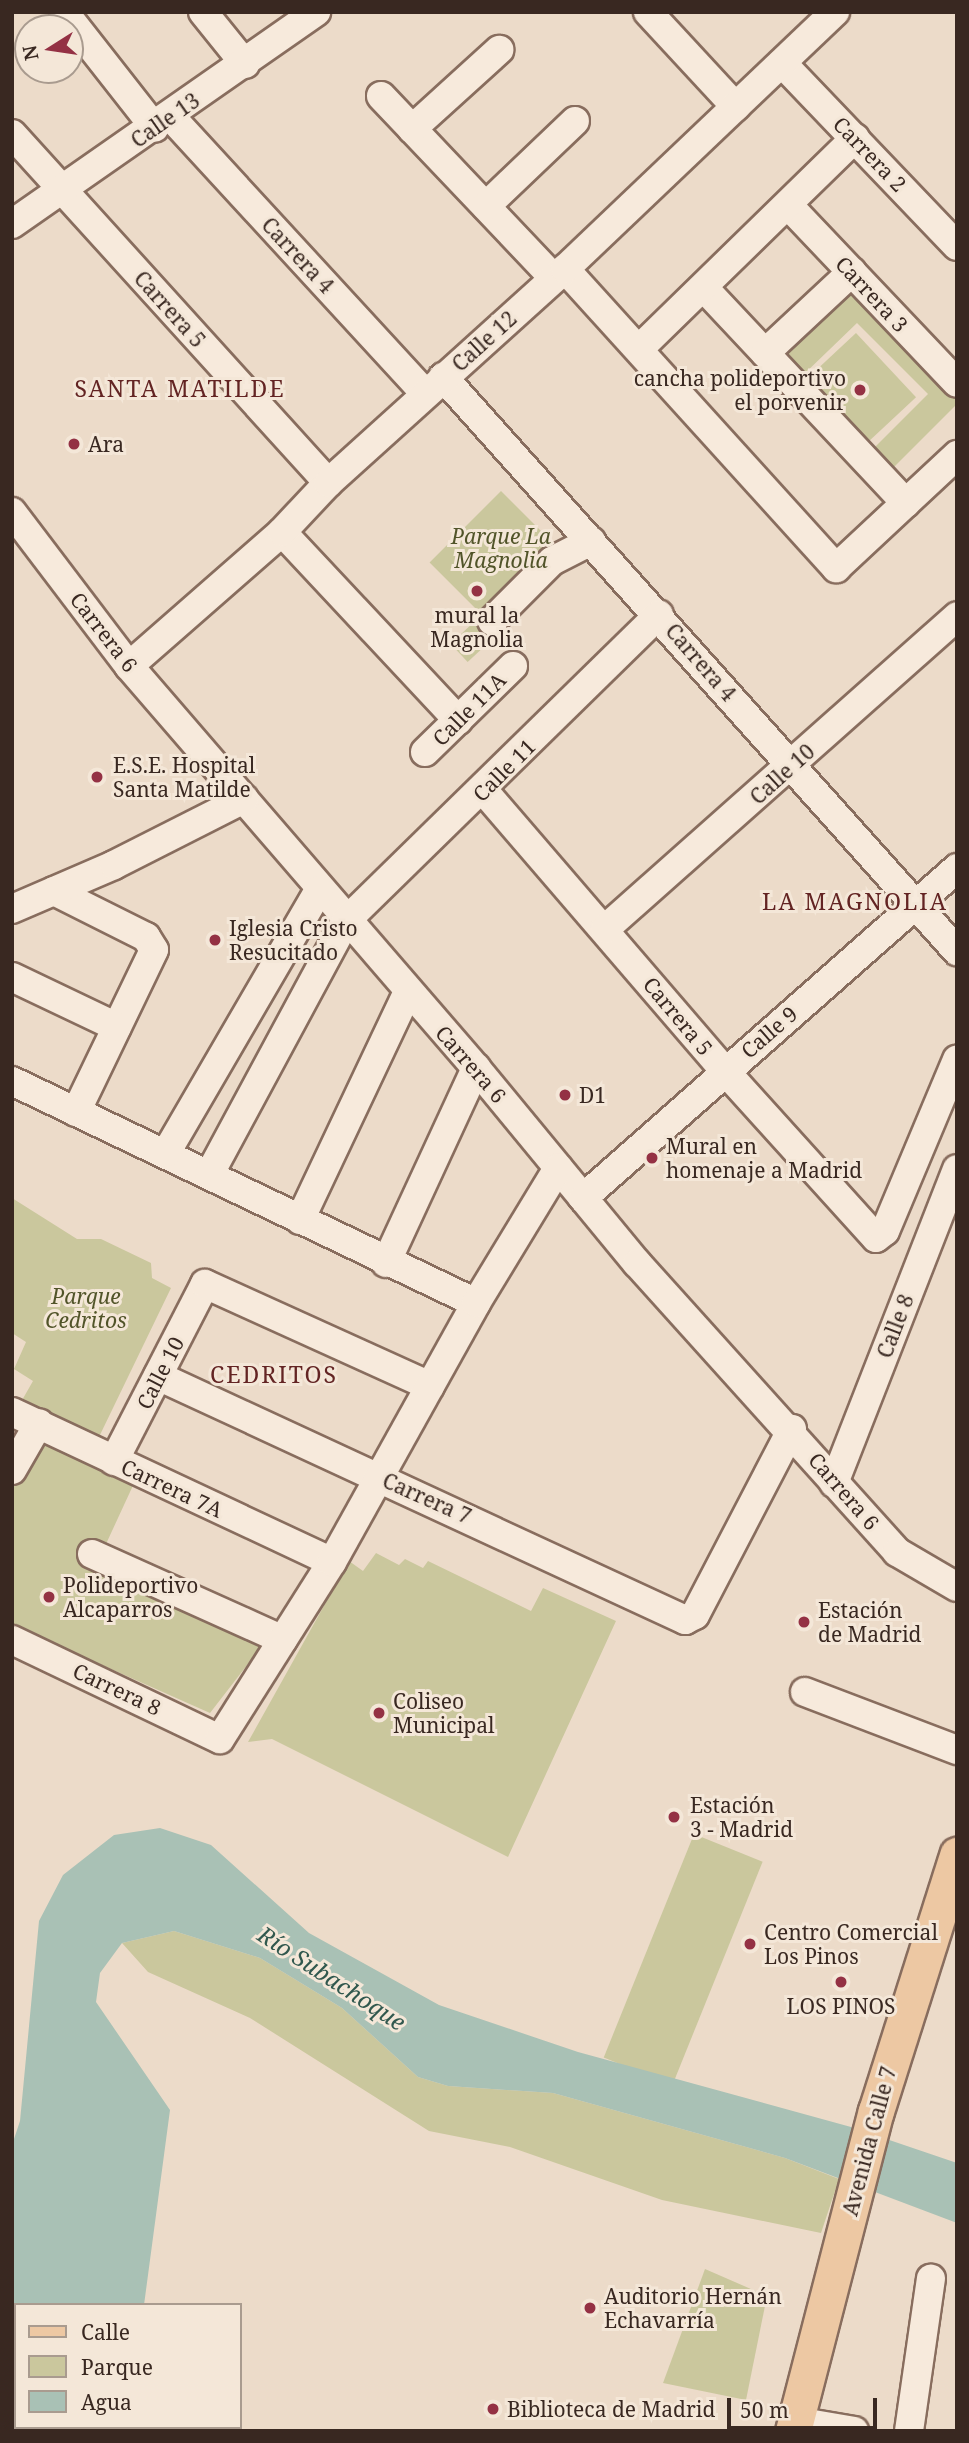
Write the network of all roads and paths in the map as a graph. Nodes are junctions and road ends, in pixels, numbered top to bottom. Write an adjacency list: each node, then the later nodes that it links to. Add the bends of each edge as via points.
1 (64, 12): 12 (street, Carrera 4)
2 (203, 12): 8 (street)
3 (316, 12): 8 (street, Calle 13)
4 (648, 12): 10 (street)
5 (835, 12): 7 (street, Calle 12)
6 (499, 50): 13 (street)
7 (782, 63): 10 (street, Calle 12); 15 (street, Carrera 2)
8 (245, 64): 12 (street, Calle 13)
9 (381, 96): 13 (street)
10 (736, 107): 22 (street, Calle 12)
11 (575, 121): 17 (street)
12 (163, 122): 16 (street, Calle 13); 27 (street, Carrera 4)
13 (412, 129): 17 (street)
14 (12, 134): 16 (street, Carrera 5)
15 (855, 138): 18 (street); 20 (street, Carrera 2)
16 (62, 191): 19 (street, Calle 13); 29 (street, Carrera 5)
17 (486, 205): 22 (street)
18 (788, 205): 21 (street, Carrera 3); 23 (street)
19 (12, 225)
20 (957, 246)
21 (852, 272): 25 (street); 26 (street, Carrera 3)
22 (559, 273): 24 (street); 27 (street, Calle 12)
23 (704, 288): 24 (street); 25 (street)
24 (639, 349): 30 (street, via 836,568)
25 (765, 353): 30 (street)
26 (957, 383)
27 (434, 385): 29 (street, Calle 12); 33 (street, Carrera 4)
28 (957, 455): 30 (street)
29 (328, 483): 32 (street, Calle 12)
30 (906, 503)
31 (12, 512): 37 (street, Carrera 6)
32 (282, 531): 37 (street, Calle 12); 39 (street)
33 (591, 541): 34 (street, Carrera 4); 36 (street, via 552,561)
34 (659, 614): 41 (street, Carrera 4); 42 (street, Calle 11)
35 (957, 616): 41 (street, Calle 10)
36 (492, 621)
37 (129, 666): 43 (street, Carrera 6)
38 (513, 666): 39 (street, Calle 11A)
39 (458, 720): 40 (street, Calle 11A)
40 (425, 752)
41 (792, 766): 47 (street, Carrera 4); 50 (street, Calle 10)
42 (484, 790): 49 (street, Calle 11); 50 (street, Carrera 5)
43 (244, 799): 45 (street, Carrera 6); 46 (street)
44 (957, 868): 47 (street, Calle 9)
45 (319, 890): 49 (street, Carrera 6); 60 (street)
46 (54, 891): 48 (street); 54 (street, via 152,942 154,950)
47 (914, 905): 51 (street, Carrera 4); 57 (street, Calle 9)
48 (12, 909)
49 (345, 921): 53 (street, Carrera 6); 63 (street, Calle 11)
50 (605, 929): 57 (street, Carrera 5)
51 (957, 951)
52 (12, 977): 54 (street)
53 (408, 992): 56 (street, Carrera 6); 65 (street)
54 (117, 1027): 59 (street)
55 (957, 1060): 57 (street, Carrera 5, via 885,1231 876,1238)
56 (477, 1068): 61 (street, Carrera 6); 66 (street)
57 (725, 1071): 64 (street, Calle 9)
58 (12, 1081): 59 (street)
59 (76, 1112): 60 (street)
60 (166, 1153): 63 (street)
61 (558, 1168): 64 (street, Carrera 6); 67 (street)
62 (957, 1169): 76 (street, Calle 8)
63 (209, 1175): 65 (street)
64 (583, 1198): 72 (street, Carrera 6, via 637,1263)
65 (300, 1220): 66 (street)
66 (386, 1263): 67 (street)
67 (476, 1303): 69 (street)
68 (158, 1376): 69 (street, Calle 10, via 205,1284); 73 (street, Calle 10); 75 (street, Carrera 7)
69 (430, 1386): 75 (street)
70 (12, 1412): 71 (street, Carrera 7A)
71 (39, 1423): 73 (street, Carrera 7A); 74 (street)
72 (792, 1429): 75 (street, Carrera 7, via 695,1615 685,1620); 76 (street, Carrera 6)
73 (114, 1461): 78 (street, Carrera 7A)
74 (12, 1470)
75 (377, 1476): 78 (street)
76 (835, 1483): 79 (street, Carrera 6, via 897,1552)
77 (92, 1554): 81 (street)
78 (332, 1562): 81 (street)
79 (957, 1587)
80 (12, 1640): 81 (street, Carrera 8, via 220,1739)
81 (283, 1640)
82 (805, 1692): 83 (street)
83 (957, 1750)
84 (954, 1875): 86 (main road, Avenida Calle 7, via 876,2111)
85 (930, 2279): 88 (street)
86 (794, 2426): 87 (street)
87 (854, 2431)
88 (909, 2431)

